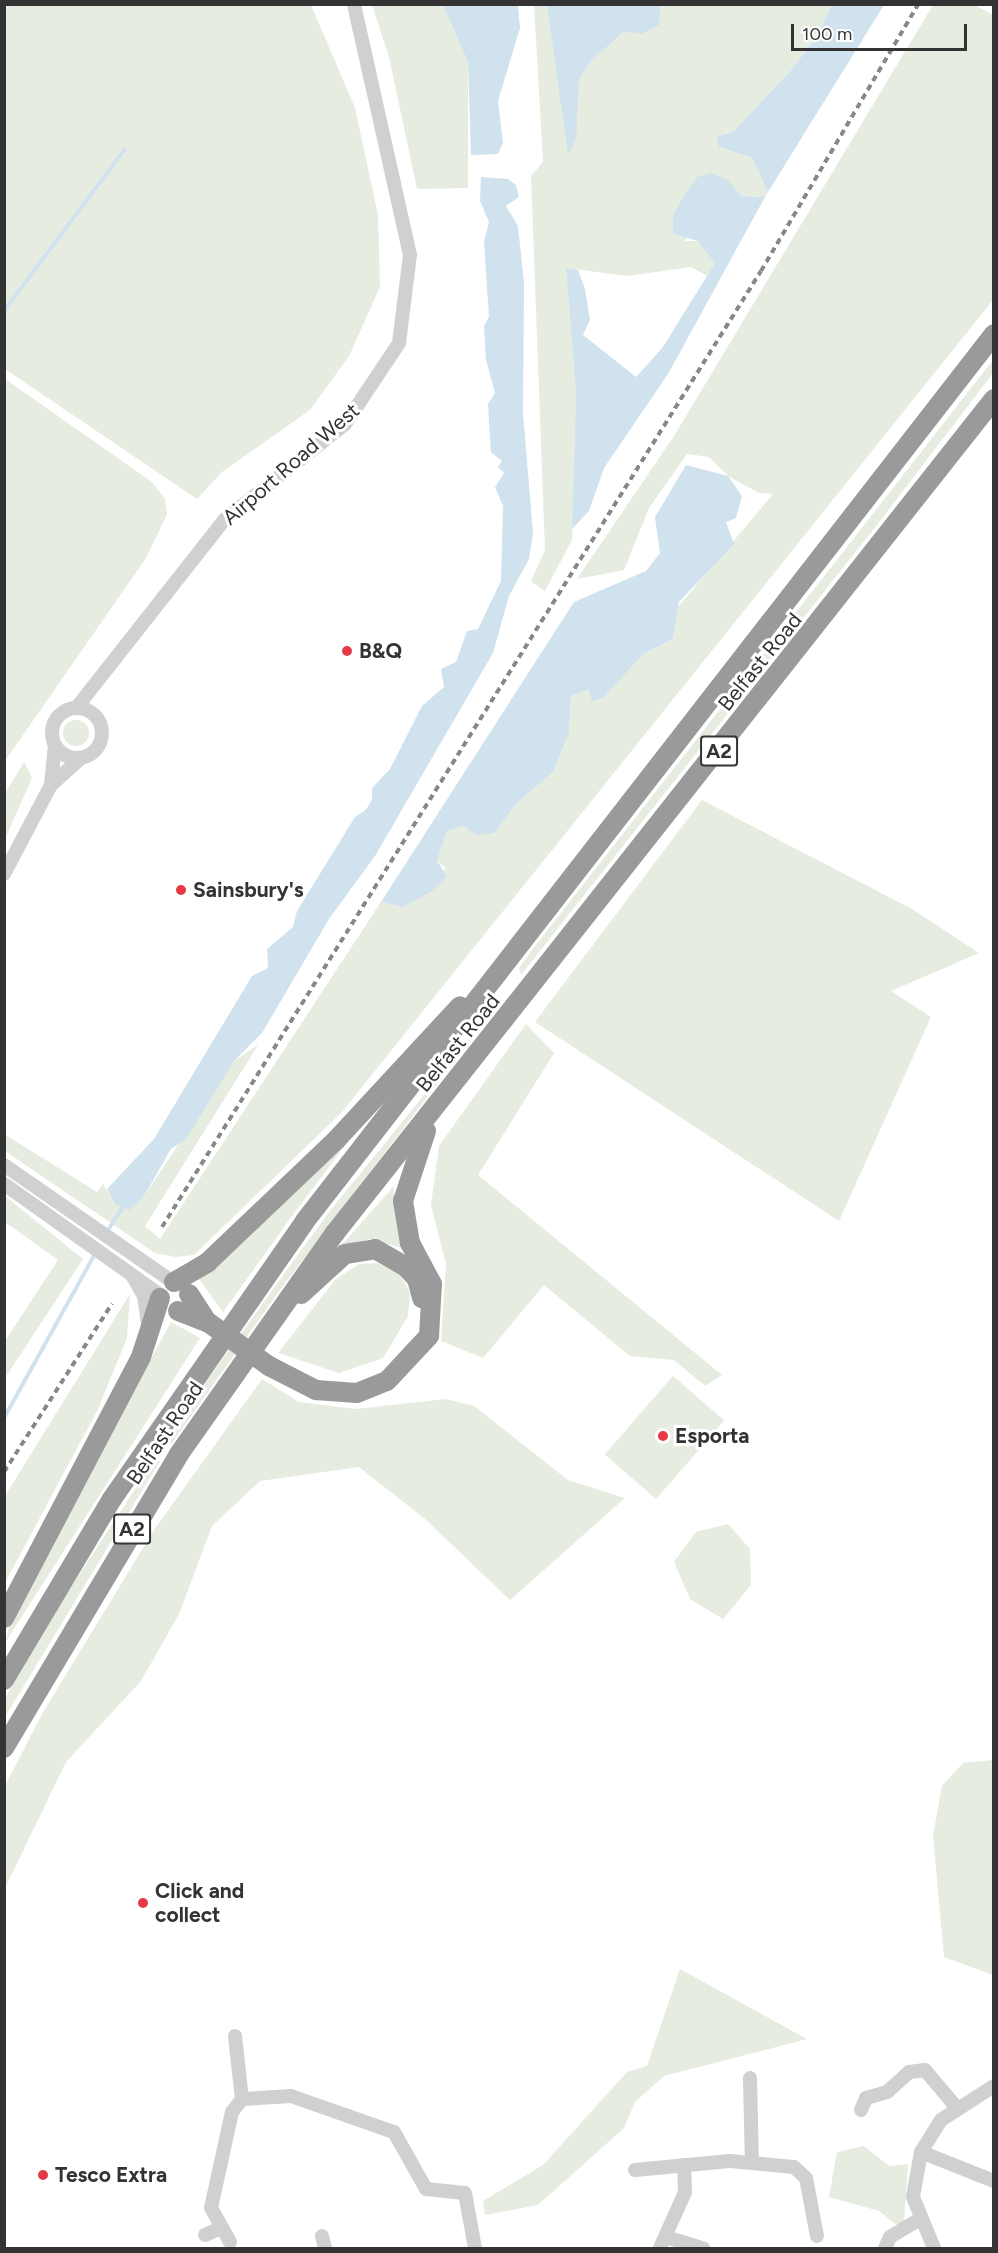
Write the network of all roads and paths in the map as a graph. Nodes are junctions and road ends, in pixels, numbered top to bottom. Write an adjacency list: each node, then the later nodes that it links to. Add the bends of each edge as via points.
1 (354, 4): 4 (street, Airport Road West, via 410,255 399,343 345,424 224,520 116,655)
2 (993, 334): 11 (highway, Belfast Road / A2)
3 (993, 399): 12 (highway, Belfast Road / A2)
4 (99, 686): 5 (street, Airport Road West); 6 (street, Airport Road West)
5 (77, 707): 6 (street); 7 (street, via 55,720)
6 (98, 719): 8 (street, via 99,745)
7 (55, 745): 8 (street, via 66,756); 9 (street)
8 (81, 758): 9 (street)
9 (51, 785): 10 (street)
10 (4, 873)
11 (497, 976): 16 (highway, via 450,1014 337,1139 208,1262); 23 (highway, Belfast Road / A2, via 305,1221 189,1383)
12 (441, 1101): 18 (highway, Belfast Road / A2); 20 (highway, via 415,1156 402,1201 410,1243 432,1284 429,1335)
13 (4, 1165): 16 (street, via 114,1241)
14 (4, 1184): 15 (street)
15 (130, 1272): 16 (street); 21 (street, via 148,1311)
16 (171, 1290): 17 (street); 17 (street, via 168,1310); 19 (highway); 21 (highway)
17 (178, 1311): 19 (highway)
18 (272, 1319): 20 (highway, via 335,1260 375,1249 399,1260 417,1279 422,1296); 24 (highway, Belfast Road / A2, via 105,1572)
19 (207, 1322): 20 (highway, bridge, via 269,1366 316,1390 357,1393 387,1382)
20 (416, 1354)
21 (141, 1357): 22 (highway)
22 (4, 1618)
23 (4, 1680)
24 (4, 1748)
25 (235, 2036): 28 (street)
26 (750, 2078): 32 (street)
27 (993, 2086): 29 (street)
28 (242, 2099): 37 (street, via 224,2139 212,2208); 42 (street, via 291,2096 394,2132 426,2189 465,2193)
29 (957, 2108): 30 (street, via 925,2070 909,2072 887,2092 866,2098); 31 (street)
30 (861, 2110)
31 (921, 2152): 35 (street); 36 (street, via 913,2197)
32 (752, 2163): 33 (street); 39 (street, via 794,2167 806,2178)
33 (684, 2165): 34 (street); 41 (street, via 684,2192)
34 (635, 2170)
35 (993, 2181)
36 (918, 2220): 44 (street, via 890,2237); 45 (street)
37 (221, 2228): 38 (street); 40 (street)
38 (205, 2235)
39 (817, 2236)
40 (230, 2242)
41 (663, 2243): 43 (street)
42 (475, 2248)
43 (703, 2248)
44 (885, 2248)
45 (934, 2248)

